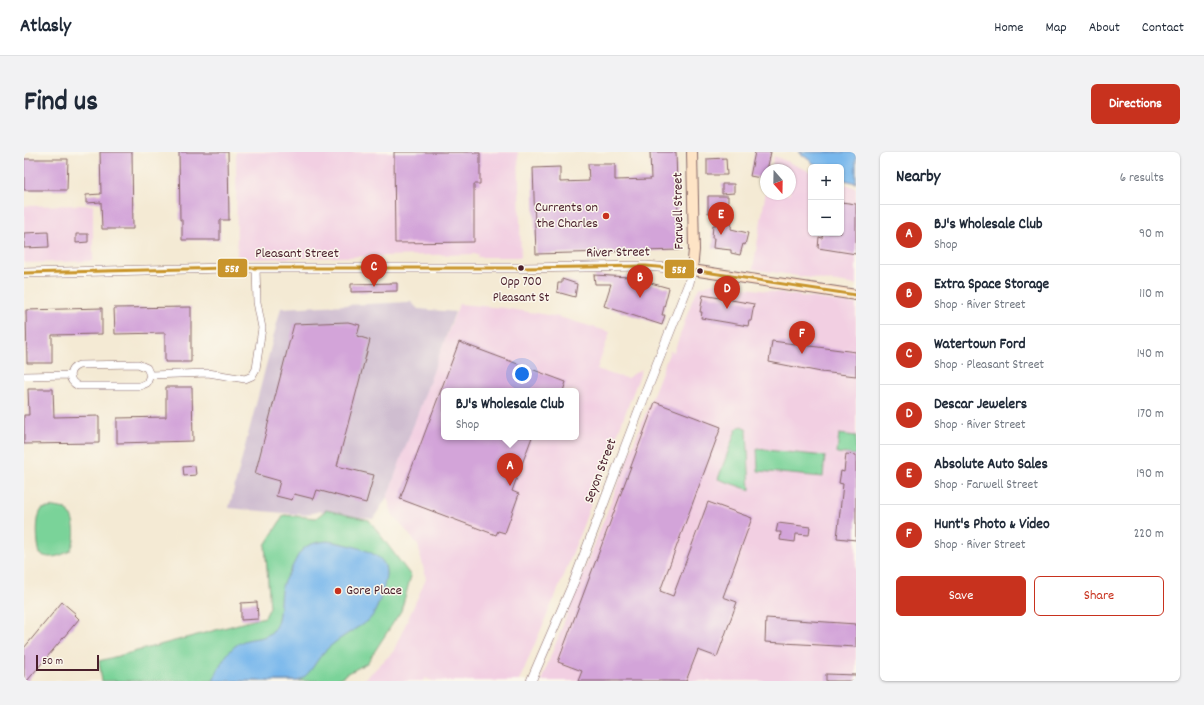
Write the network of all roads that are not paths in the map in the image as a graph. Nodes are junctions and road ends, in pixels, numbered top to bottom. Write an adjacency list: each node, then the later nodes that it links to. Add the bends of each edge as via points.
1 (692, 152): 4 (main road, Farwell Street)
2 (256, 268): 3 (street, Pleasant Street); 5 (street, Pleasant Street); 8 (street, via 257,302 262,334 252,376 245,379 208,373)
3 (474, 268): 4 (street, River Street, via 646,266)
4 (692, 270): 6 (main road, River Street); 10 (street, Seyon Street, via 575,579)
5 (24, 273)
6 (856, 295)
7 (70, 375): 8 (street, via 73,368 79,365 138,364 147,368); 8 (street, via 74,384 81,387 140,386 147,383); 9 (street)
8 (150, 375)
9 (24, 376)
10 (531, 681)

